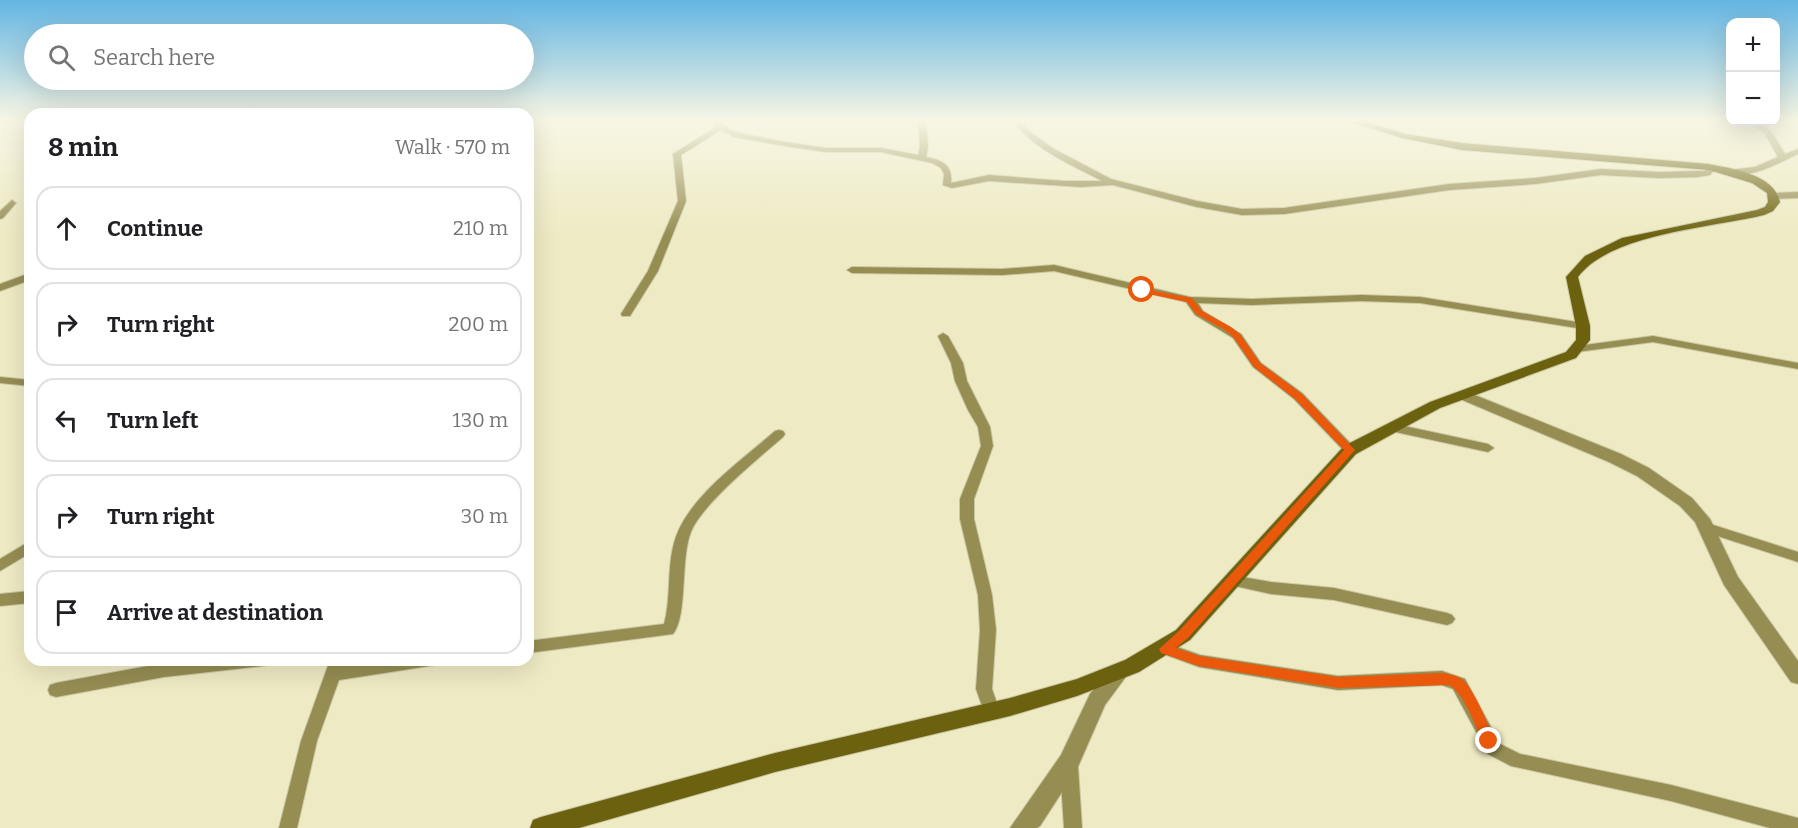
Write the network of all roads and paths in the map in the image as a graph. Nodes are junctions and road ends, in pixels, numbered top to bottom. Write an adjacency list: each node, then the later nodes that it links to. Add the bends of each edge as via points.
1 (677, 159): 19 (street, via 682,201 653,271)
2 (921, 159): 8 (street, via 940,163 948,174 946,183 953,185 988,178 1080,186)
3 (1065, 159): 8 (street)
4 (1584, 159): 6 (main road)
5 (1781, 159): 7 (street, via 1742,173)
6 (1713, 168): 7 (main road); 8 (street, via 1698,174 1600,172 1449,187 1273,212 1224,210)
7 (1732, 172): 10 (main road, via 1768,188)
8 (1111, 183)
9 (1798, 195): 10 (street)
10 (1774, 196): 20 (main road, via 1769,209 1760,213 1626,240 1588,258 1572,277)
11 (12, 203): 12 (street)
12 (0, 216)
13 (852, 270): 18 (street, via 1002,272 1054,268)
14 (0, 278): 15 (street)
15 (24, 278)
16 (24, 278): 17 (street)
17 (0, 288)
18 (1190, 300): 20 (street, via 1420,300); 30 (street, via 1199,313 1237,336 1257,365 1298,396)
19 (626, 315)
20 (1583, 326): 22 (main road, via 1583,340)
21 (943, 336): 46 (street, via 984,427 987,446 967,499 967,519 985,595 988,630 984,690)
22 (1577, 350): 23 (street, via 1653,339); 26 (main road, via 1539,369)
23 (1798, 366)
24 (0, 380): 25 (street)
25 (24, 382)
26 (1465, 396): 27 (main road, via 1435,405); 31 (street, via 1642,472 1686,502)
27 (1390, 427): 29 (street); 30 (main road)
28 (779, 434): 39 (street, via 703,505 685,528 679,550 672,625 668,630)
29 (1488, 448)
30 (1350, 450): 35 (main road)
31 (1707, 528): 33 (street); 44 (street, via 1731,580)
32 (24, 550): 34 (street)
33 (1798, 557)
34 (0, 566)
35 (1231, 580): 38 (street, via 1334,594); 40 (main road)
36 (24, 598): 37 (street)
37 (0, 600)
38 (1447, 619)
39 (534, 646)
40 (1166, 649): 43 (main road); 48 (street, via 1199,661 1338,682 1451,680 1459,684 1500,754)
41 (203, 666): 45 (street)
42 (336, 667): 49 (street, via 309,741)
43 (1118, 674): 46 (main road); 47 (street, via 1097,700)
44 (1798, 675)
45 (56, 690)
46 (992, 712): 50 (main road, via 808,754)
47 (1069, 762): 51 (street); 52 (street)
48 (1798, 827)
49 (288, 828)
50 (541, 828)
51 (1022, 828)
52 (1073, 828)

